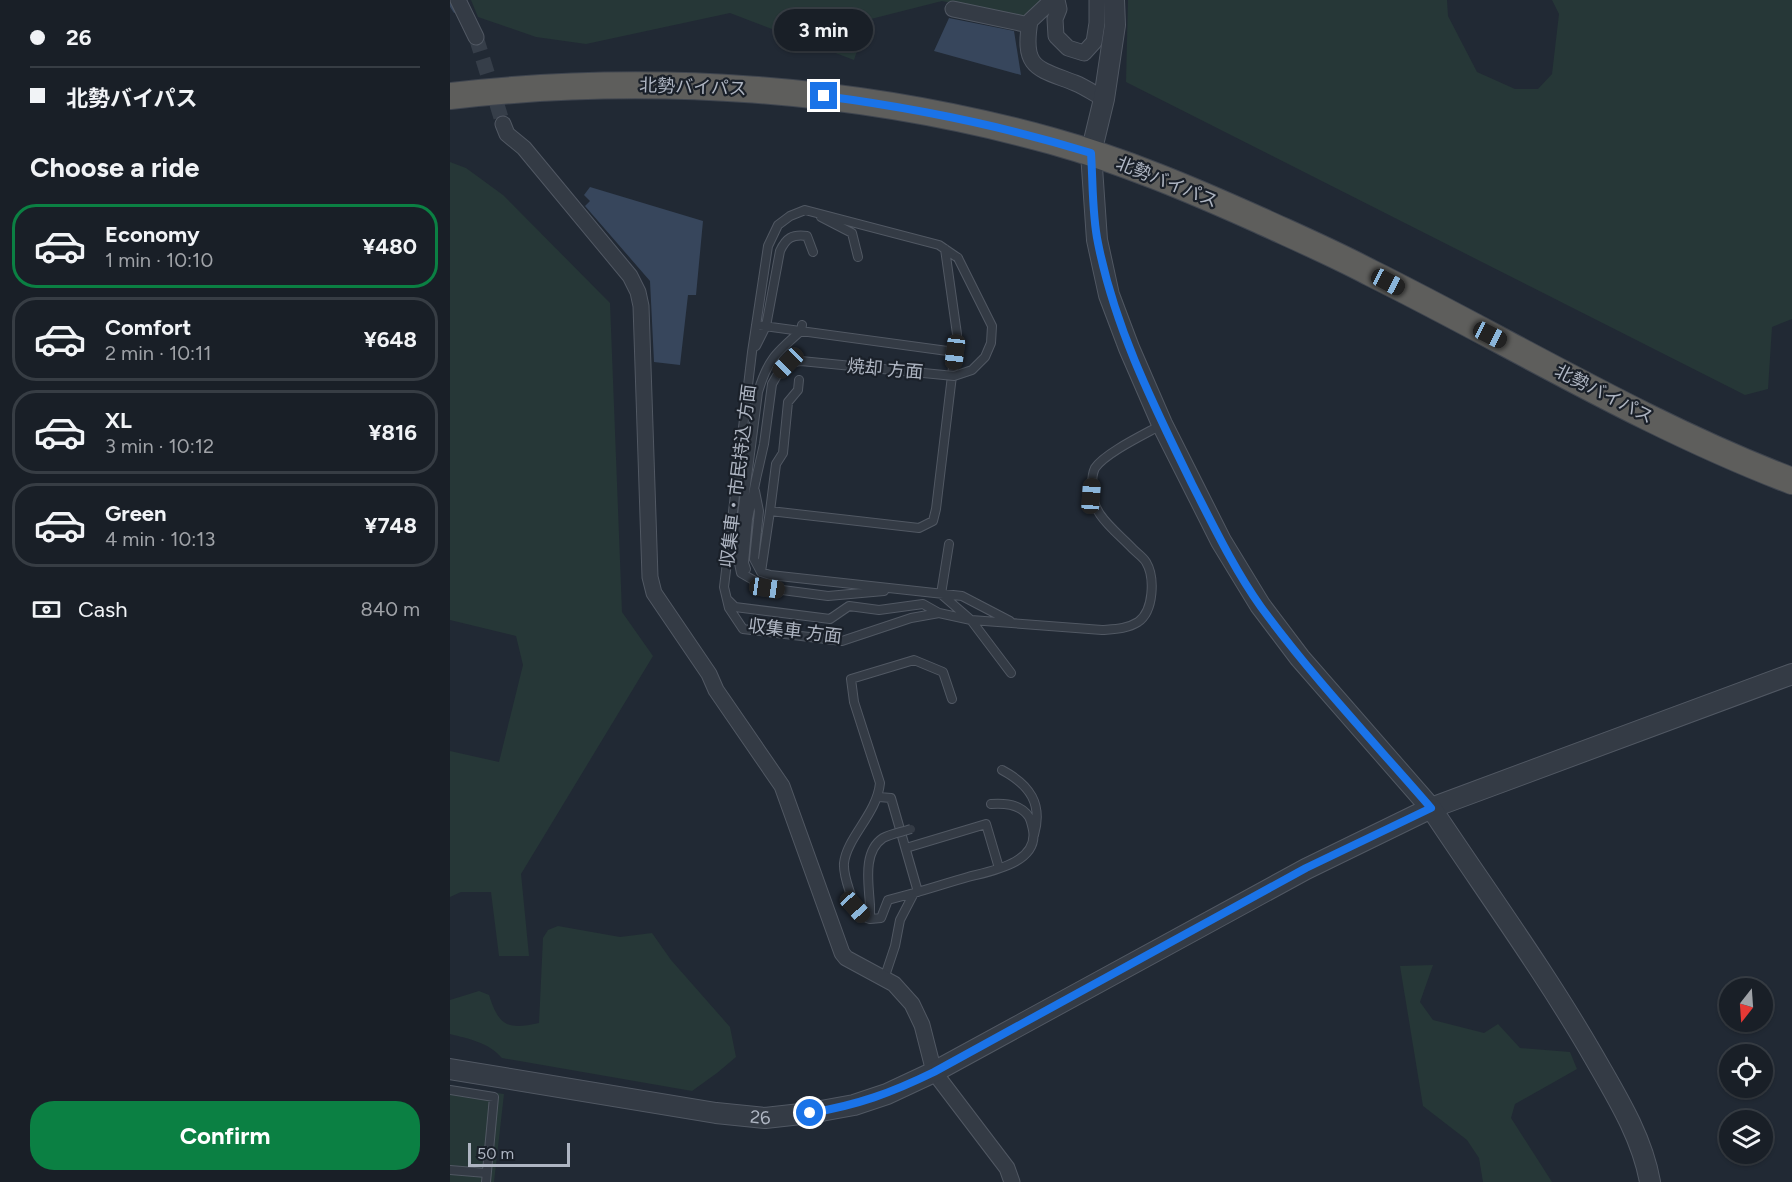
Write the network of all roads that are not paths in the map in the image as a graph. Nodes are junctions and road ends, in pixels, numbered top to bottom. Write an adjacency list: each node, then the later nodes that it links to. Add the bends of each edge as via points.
1 (458, 0): 6 (street)
2 (1097, 0): 5 (street, via 1094,42 1084,53 1068,48 1056,36 1057,0)
3 (1114, 0): 8 (street, via 1115,25)
4 (953, 9): 5 (street)
5 (1029, 25): 8 (street, via 1028,43 1034,63)
6 (476, 37)
7 (450, 96): 10 (highway, 北勢バイパス, via 516,88 602,85 778,91 966,119)
8 (1104, 99): 10 (street)
9 (503, 124): 47 (street, via 507,134 524,148 630,276 638,292 650,577 654,593 782,786 842,953)
10 (1091, 153): 21 (street, via 1097,240 1109,295); 22 (highway, 北勢バイパス, via 1188,188 1368,271 1686,436)
11 (817, 214): 12 (lane, 焼却 方面); 14 (lane, via 852,233); 15 (lane, 焼却 方面, via 805,210 778,225 768,246)
12 (945, 249): 19 (lane, via 957,334); 23 (lane, 焼却 方面, bridge, via 958,258 992,326 985,357 972,370 954,376 801,361 788,363 772,384)
13 (813, 252): 16 (lane, via 807,236 795,234 785,240)
14 (858, 257)
15 (756, 325): 16 (lane); 18 (lane, 収集車・市民持込 方面)
16 (766, 326): 17 (lane); 18 (lane)
17 (802, 328): 19 (lane); 27 (lane, via 766,368 758,392 737,554 741,573)
18 (752, 352): 30 (lane, 収集車・市民持込 方面, via 724,587)
19 (955, 352): 24 (lane, via 933,521 919,528)
20 (799, 380): 24 (lane, via 798,390 788,402 783,453 776,464)
21 (1162, 424): 33 (lane, via 1113,452 1095,468 1092,480 1096,512 1145,561 1150,576 1152,594 1139,622 1102,630); 40 (street, via 1221,541 1260,605 1300,658)
22 (1792, 481)
23 (755, 483): 26 (lane, via 759,511 754,559); 27 (lane, via 744,563)
24 (770, 511): 26 (lane)
25 (949, 544): 29 (lane)
26 (762, 572): 28 (lane)
27 (748, 576): 28 (lane, via 767,588 828,596)
28 (903, 590): 29 (lane)
29 (941, 594): 32 (lane); 33 (lane, via 962,596)
30 (727, 599): 31 (lane, via 735,607 830,619 849,606 879,610 923,604); 31 (lane, 収集車 方面, via 743,629 842,640)
31 (939, 613): 32 (lane)
32 (971, 620): 33 (lane); 34 (lane)
33 (1013, 622)
34 (1011, 674)
35 (1792, 674): 40 (street, 26)
36 (952, 699): 38 (lane, via 943,672 914,660 850,679 880,783)
37 (1002, 771): 42 (lane, via 1033,796 1038,813)
38 (879, 796): 43 (lane, via 891,798); 46 (lane, via 844,863 855,907)
39 (991, 804): 42 (lane, via 1004,803 1023,810 1029,816)
40 (1431, 808): 49 (street, 26, via 1306,868); 54 (street, via 1572,1019 1627,1115)
41 (911, 830): 46 (lane, bridge, via 883,839 876,846 869,866)
42 (1034, 836): 44 (lane, via 1027,853)
43 (906, 848): 44 (lane, via 986,824); 45 (lane)
44 (999, 868): 45 (lane)
45 (916, 892): 46 (lane, via 888,900 881,918); 47 (lane, via 900,920)
46 (870, 919)
47 (884, 979): 49 (street, via 912,1004 922,1025)
48 (450, 1069): 49 (street, 26, via 765,1118 854,1105)
49 (934, 1072): 53 (street, via 1007,1168)
50 (450, 1090): 52 (lane, via 494,1097)
51 (450, 1170): 52 (lane)
52 (486, 1178)
53 (1012, 1182)
54 (1650, 1182)

